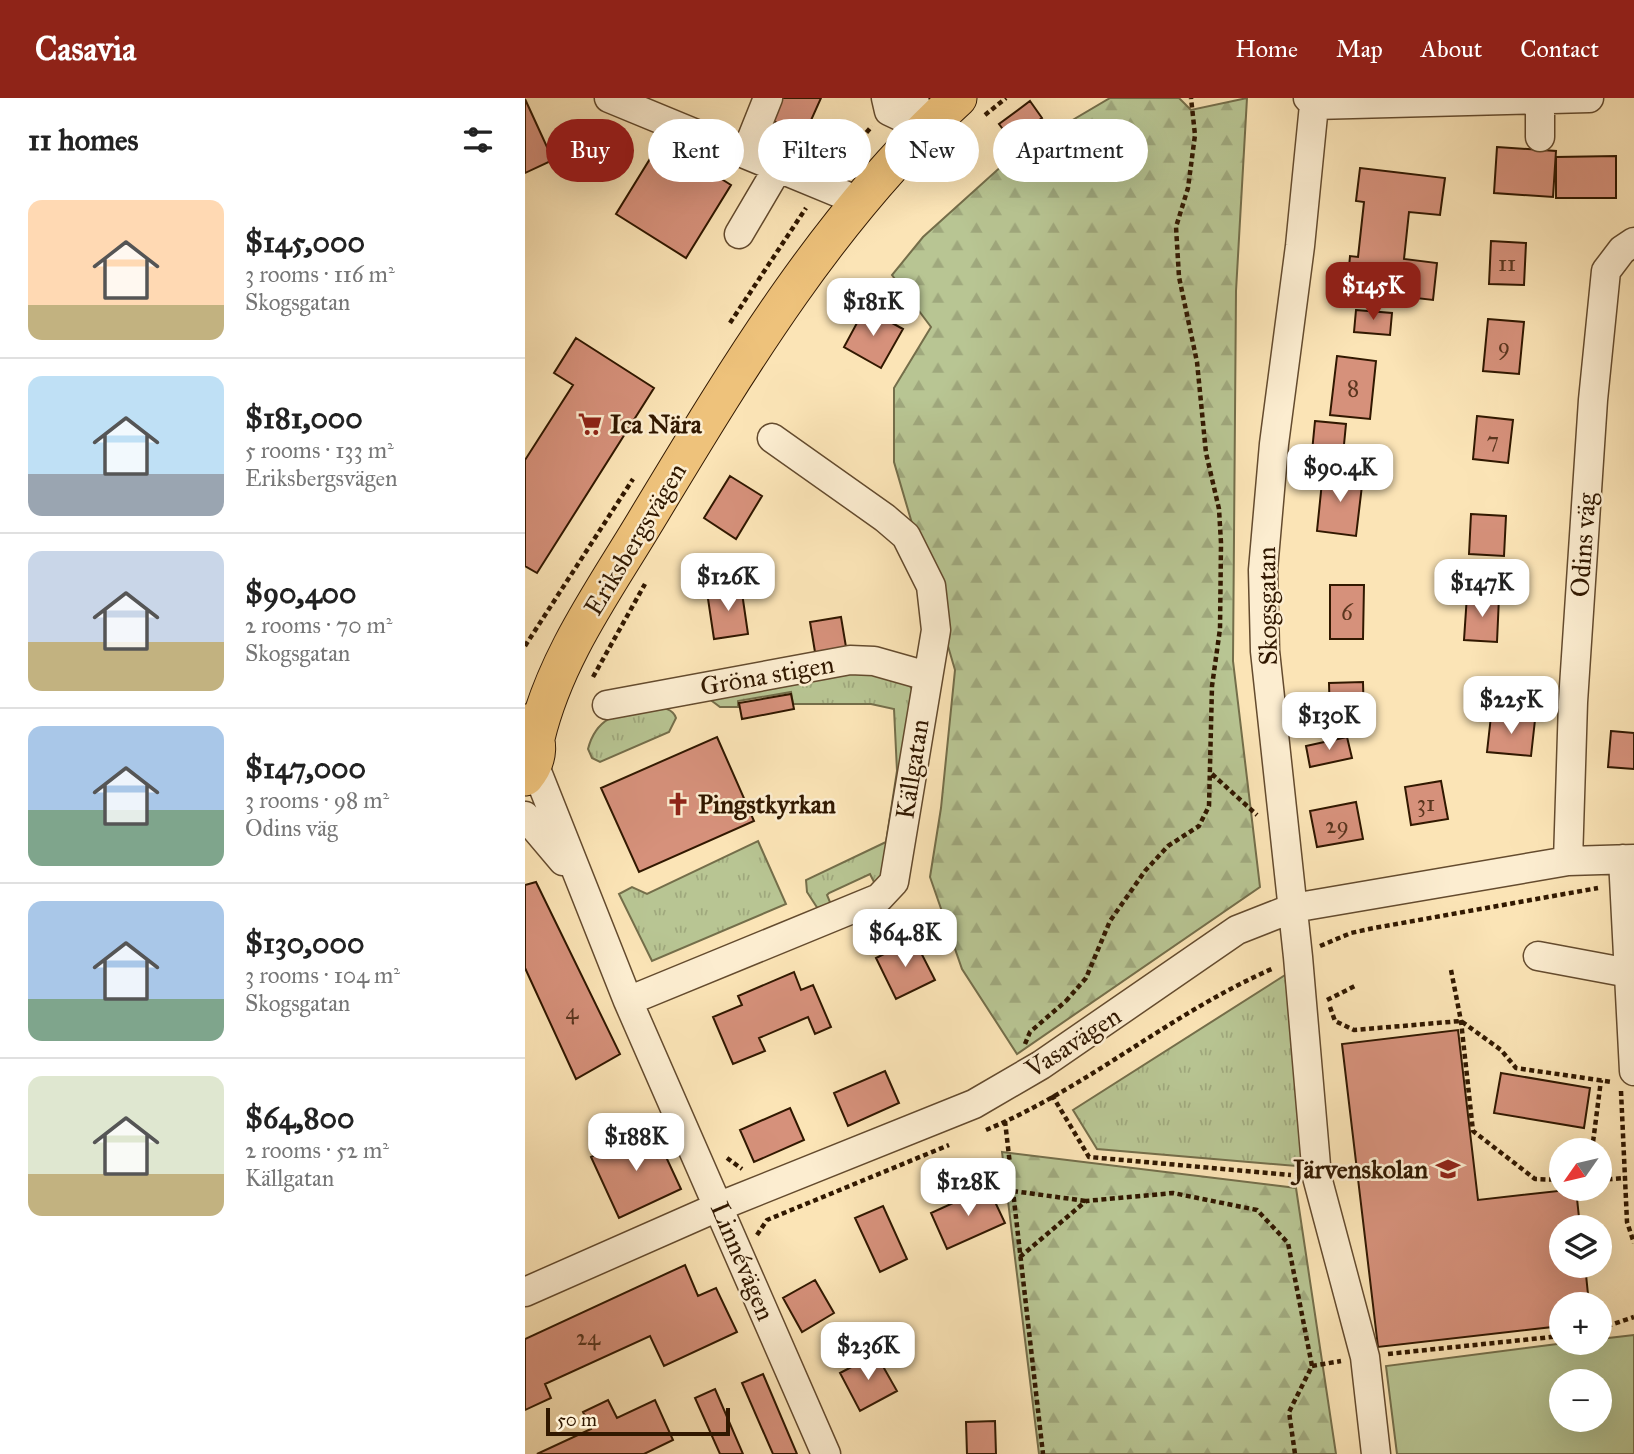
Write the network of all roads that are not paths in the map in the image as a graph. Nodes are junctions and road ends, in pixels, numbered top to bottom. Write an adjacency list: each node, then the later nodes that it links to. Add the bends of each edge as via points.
1 (610, 98): 12 (street)
2 (768, 98): 12 (street)
3 (1589, 98): 4 (street)
4 (1533, 99): 5 (street); 11 (street)
5 (1446, 100): 7 (street)
6 (1311, 101): 7 (street); 29 (street, Skogsgatan, via 1300,246 1263,570 1265,651)
7 (1367, 101)
8 (971, 108): 10 (main road, Eriksbergsvägen)
9 (882, 110): 10 (street)
10 (919, 113): 16 (main road, Eriksbergsvägen)
11 (1540, 137)
12 (746, 153): 13 (street)
13 (758, 158)
14 (770, 182): 17 (street)
15 (818, 182): 16 (street)
16 (861, 202): 20 (main road, Eriksbergsvägen, via 785,302 715,408)
17 (739, 234)
18 (1634, 242): 26 (street, Odins väg, via 1606,271 1574,689)
19 (772, 438): 21 (street, Källgatan, via 906,537 920,559 935,606 936,630)
20 (568, 650): 22 (main road, Eriksbergsvägen); 24 (main road, Eriksbergsvägen, via 545,700)
21 (927, 676): 23 (street, Gröna stigen, via 874,661 850,660); 32 (street, Källgatan, via 894,881 879,898)
22 (525, 692)
23 (597, 695)
24 (530, 751): 28 (street, Linnévägen)
25 (525, 816): 28 (street, Linnévägen)
26 (1568, 861): 27 (street, Vasavägen); 29 (street, Vasavägen)
27 (1627, 868): 31 (street)
28 (576, 876): 32 (street, Linnévägen)
29 (1293, 908): 34 (street, Vasavägen, via 1237,930 1037,1068 975,1104); 37 (street, Skogsgatan, via 1317,1177 1351,1359)
30 (1538, 956): 31 (street)
31 (1629, 973): 33 (street)
32 (628, 1001): 34 (street, Linnévägen)
33 (1627, 1077)
34 (720, 1206): 35 (street, Vasavägen); 36 (street, Linnévägen)
35 (525, 1292)
36 (826, 1454)
37 (1376, 1454)

